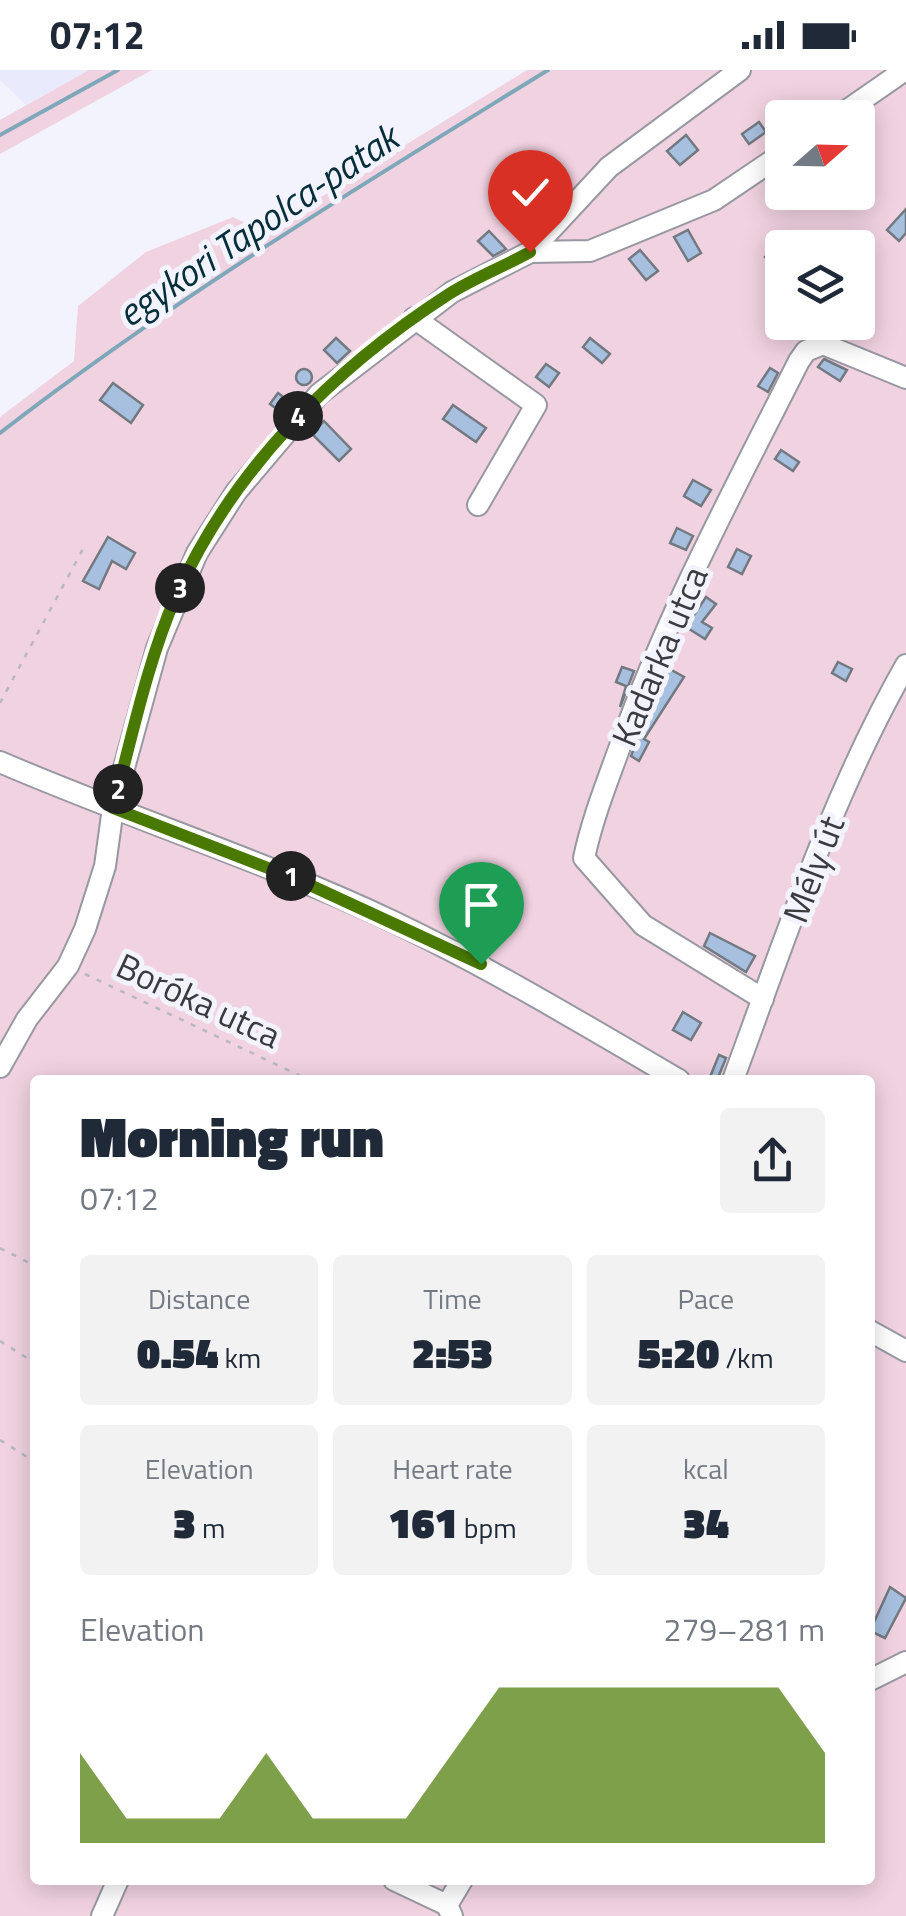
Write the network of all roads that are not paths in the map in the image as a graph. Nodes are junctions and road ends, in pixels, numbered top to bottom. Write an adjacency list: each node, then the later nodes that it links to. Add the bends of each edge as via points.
1 (740, 70): 5 (street, via 609,167)
2 (906, 70): 3 (street)
3 (862, 100)
4 (765, 166): 5 (street, via 714,200 590,251)
5 (530, 252): 6 (street)
6 (414, 318): 8 (street, via 536,405); 11 (street, via 318,394 236,492 197,552 157,648)
7 (906, 378): 12 (street, Kadarka utca, via 824,344 799,361 641,687 590,831 584,858 643,925)
8 (478, 505)
9 (906, 665): 12 (street, Mély út, via 869,730)
10 (0, 762): 11 (street)
11 (113, 808): 13 (street, via 105,866 68,966); 14 (street, via 392,921 481,964)
12 (763, 998): 15 (street, Mély út)
13 (0, 1066)
14 (670, 1075)
15 (735, 1075)
16 (875, 1334): 17 (street)
17 (906, 1350)
18 (906, 1662): 19 (street)
19 (875, 1678)
20 (116, 1885): 24 (street)
21 (403, 1885): 23 (street)
22 (460, 1885): 23 (street)
23 (450, 1910)
24 (102, 1916)

